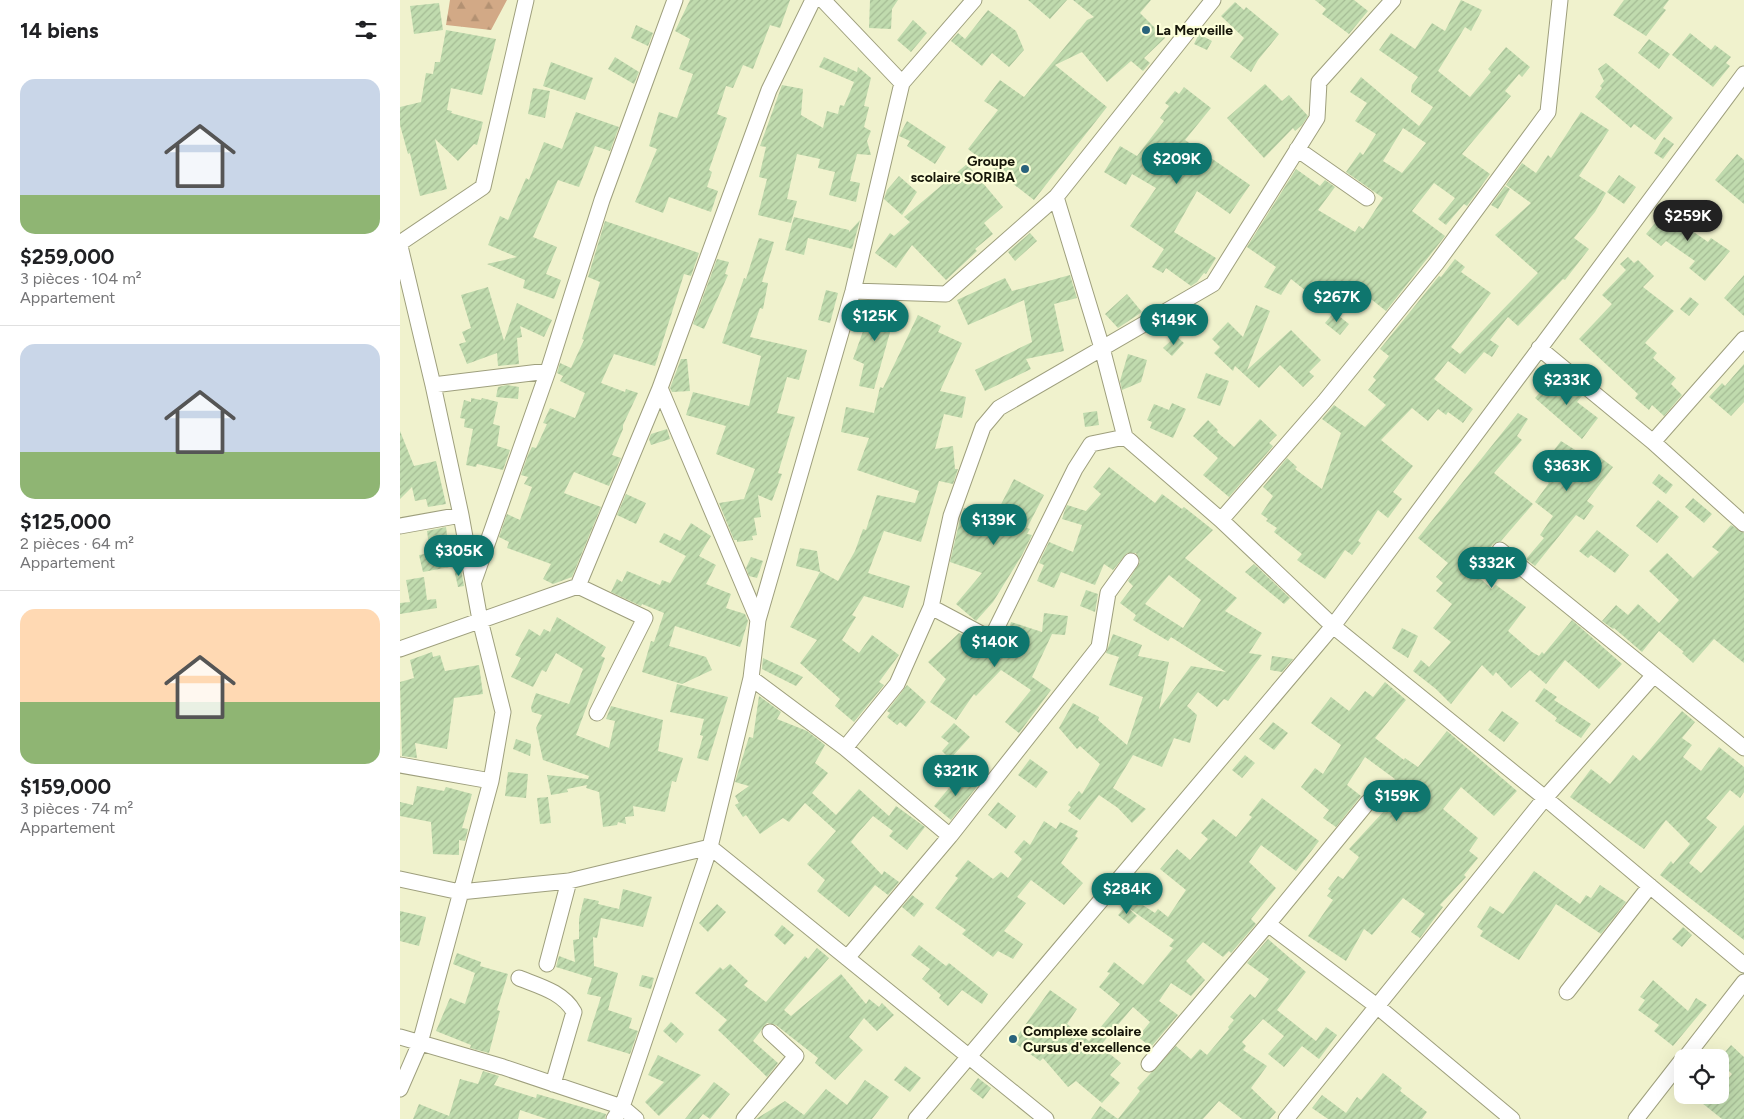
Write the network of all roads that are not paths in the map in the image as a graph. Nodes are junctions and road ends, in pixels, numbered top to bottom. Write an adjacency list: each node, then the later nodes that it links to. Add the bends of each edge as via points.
1 (526, 0): 14 (street, via 483,187)
2 (675, 0): 19 (street, via 602,200)
3 (813, 0): 21 (street, via 769,90)
4 (823, 0): 10 (street)
5 (974, 0): 10 (street)
6 (1213, 0): 12 (street)
7 (1393, 0): 11 (street, via 1319,82 1316,118)
8 (1560, 0): 25 (street, via 1548,112 1436,264 1324,402)
9 (1744, 74): 18 (street)
10 (902, 83): 15 (street)
11 (1297, 149): 13 (street); 17 (street, via 1213,284)
12 (1056, 197): 15 (street, via 946,294); 17 (street)
13 (1367, 198)
14 (400, 245): 20 (street)
15 (853, 291): 34 (street)
16 (1744, 338): 23 (street)
17 (1102, 348): 22 (street); 32 (street, via 999,408 983,426 951,516)
18 (1539, 348): 23 (street); 35 (street)
19 (548, 371): 20 (street); 30 (street)
20 (433, 385): 24 (street)
21 (660, 388): 31 (street); 34 (street)
22 (1125, 437): 25 (street); 32 (street, via 1091,444 1075,469 991,639)
23 (1653, 442): 26 (street)
24 (461, 515): 27 (street); 30 (street)
25 (1221, 520): 35 (street)
26 (1744, 524)
27 (400, 526)
28 (1500, 550): 37 (street)
29 (1131, 561): 46 (street, via 1108,593 1099,647)
30 (474, 582): 33 (street)
31 (578, 586): 33 (street); 39 (street, via 644,618)
32 (931, 607): 40 (street, via 896,684)
33 (480, 620): 36 (street); 43 (street, via 502,712)
34 (758, 620): 38 (street)
35 (1333, 626): 44 (street); 64 (street)
36 (400, 649)
37 (1654, 675): 41 (street); 44 (street)
38 (751, 678): 40 (street); 47 (street)
39 (596, 713)
40 (845, 748): 46 (street)
41 (1744, 748)
42 (400, 765): 43 (street)
43 (491, 781): 51 (street)
44 (1546, 798): 50 (street); 59 (street)
45 (1368, 802): 52 (street)
46 (950, 836): 53 (street)
47 (710, 847): 49 (street); 53 (street); 69 (street)
48 (400, 879): 51 (street)
49 (569, 881): 51 (street); 54 (street)
50 (1650, 886): 55 (street); 58 (street)
51 (460, 892): 62 (street)
52 (1268, 924): 59 (street); 65 (street)
53 (847, 958): 64 (street)
54 (547, 964)
55 (1744, 965)
56 (519, 978): 67 (street, via 559,995 574,1012)
57 (1744, 982): 63 (street)
58 (1567, 992)
59 (1378, 1007): 74 (street); 75 (street)
60 (770, 1032): 71 (street, via 796,1056)
61 (400, 1037): 62 (street)
62 (420, 1043): 67 (street); 68 (street)
63 (1692, 1049)
64 (969, 1057): 72 (street); 73 (street)
65 (1148, 1064)
66 (1674, 1072): 76 (street)
67 (553, 1084): 69 (street)
68 (400, 1089)
69 (618, 1113): 70 (street)
70 (636, 1119)
71 (744, 1119)
72 (916, 1119)
73 (1046, 1119)
74 (1286, 1119)
75 (1512, 1119)
76 (1636, 1119)

